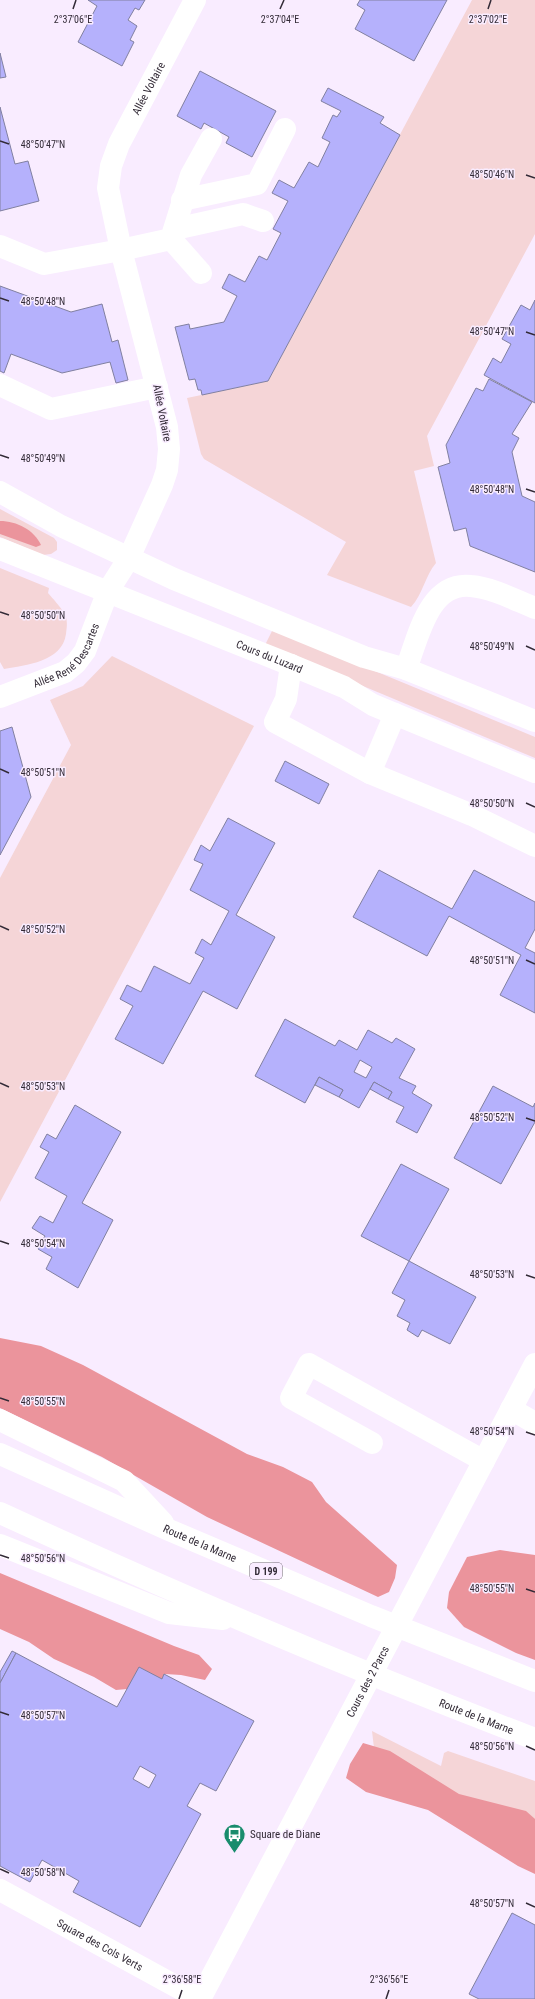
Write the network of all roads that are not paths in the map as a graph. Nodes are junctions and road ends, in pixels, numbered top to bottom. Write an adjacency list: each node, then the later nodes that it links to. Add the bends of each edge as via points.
1 (195, 0): 8 (main road, Allée Voltaire, via 119,144 111,166 108,188)
2 (285, 129): 4 (main road, via 257,184)
3 (210, 139): 4 (main road, via 191,175)
4 (182, 200): 6 (main road)
5 (263, 220): 6 (main road, via 243,214)
6 (173, 234): 8 (main road); 9 (main road)
7 (0, 246): 8 (main road, via 44,264)
8 (121, 250): 11 (main road, Allée Voltaire)
9 (201, 273)
10 (0, 385): 11 (main road, via 51,409)
11 (157, 387): 14 (main road, Allée Voltaire, via 167,427 167,470)
12 (0, 492): 14 (main road, via 61,526)
13 (0, 548): 15 (main road, Cours du Luzard)
14 (129, 558): 15 (main road, Allée Voltaire); 18 (main road, via 364,657)
15 (108, 591): 17 (main road, Cours du Luzard); 19 (main road, Allée René Descartes, via 85,651 76,663 65,672)
16 (535, 608): 18 (main road, via 477,587 452,588 436,599 425,617)
17 (291, 665): 20 (main road, Cours du Luzard, via 344,687 373,705); 23 (main road, via 286,699 275,722)
18 (406, 669): 21 (main road)
19 (0, 697)
20 (395, 714): 22 (main road, Cours du Luzard); 23 (main road)
21 (535, 721)
22 (535, 772)
23 (370, 773): 24 (main road, via 472,815)
24 (535, 846)
25 (535, 1364): 26 (main road, Cours des 2 Parcs)
26 (511, 1409): 28 (main road); 31 (main road, Cours des 2 Parcs)
27 (0, 1420): 33 (main road, via 124,1481)
28 (535, 1423)
29 (372, 1443): 31 (main road, via 291,1398 309,1364)
30 (0, 1454): 33 (main road, Route de la Marne / D 199)
31 (484, 1461): 39 (main road, Cours des 2 Parcs)
32 (0, 1513): 35 (main road, Route de la Marne)
33 (169, 1530): 36 (main road, Route de la Marne / D 199, via 371,1616)
34 (0, 1545): 35 (main road, via 169,1613)
35 (246, 1621): 37 (main road, Route de la Marne, via 418,1694)
36 (535, 1681)
37 (535, 1739)
38 (0, 1890): 39 (main road, Square des Cols Verts)
39 (200, 1999)

